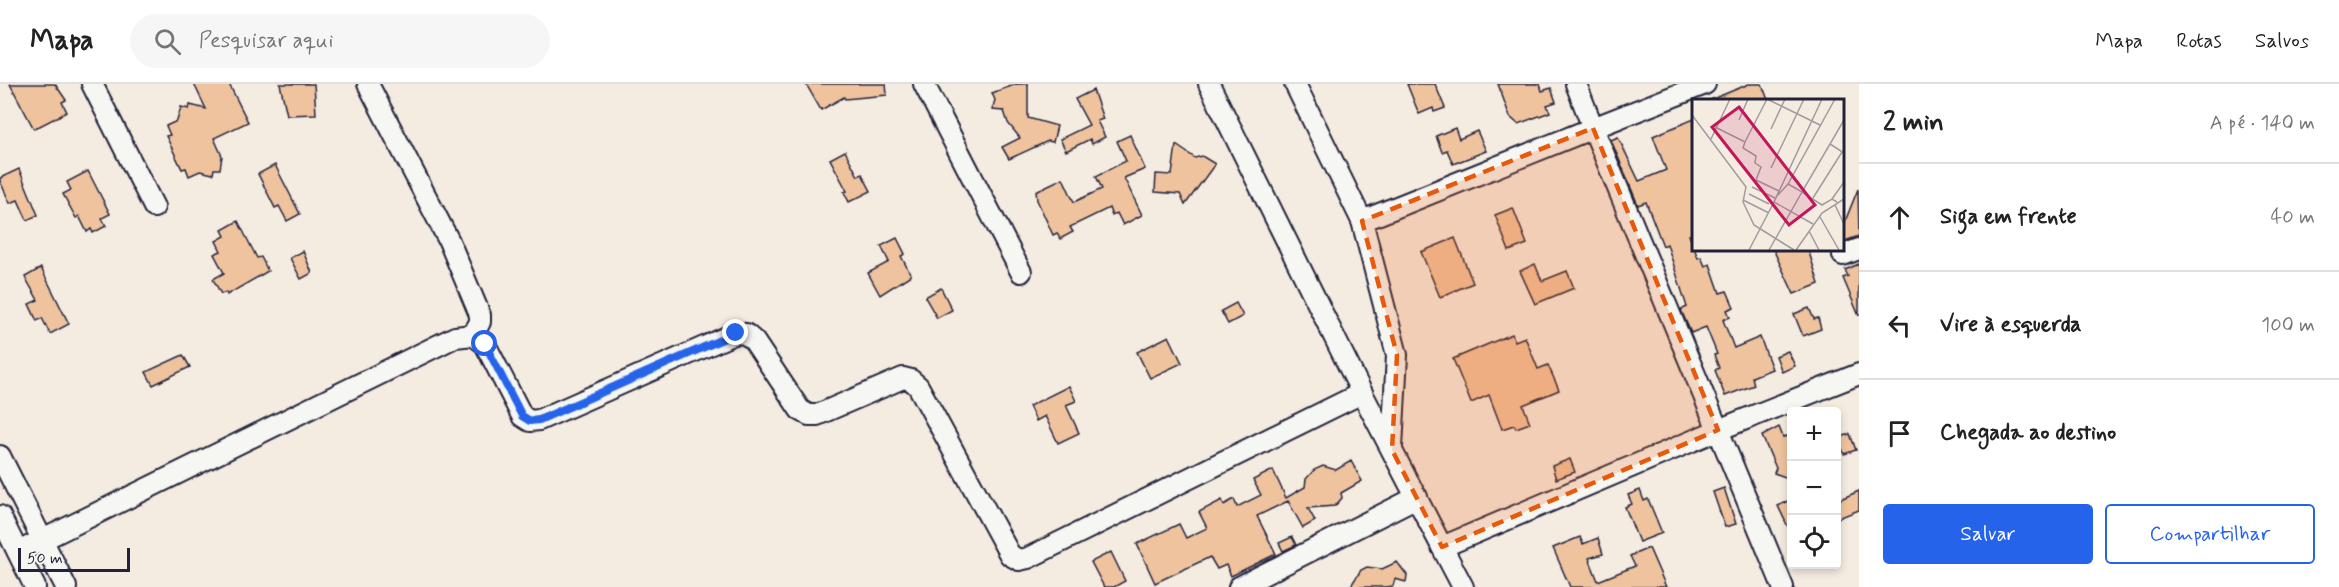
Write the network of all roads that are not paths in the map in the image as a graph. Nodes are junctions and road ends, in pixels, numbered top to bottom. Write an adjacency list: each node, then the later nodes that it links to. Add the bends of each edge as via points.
1 (92, 84): 9 (street)
2 (368, 84): 12 (street, via 449,242 480,322)
3 (924, 84): 11 (street)
4 (1209, 84): 14 (street)
5 (1295, 84): 10 (street)
6 (1576, 84): 8 (street)
7 (1705, 84): 8 (street)
8 (1593, 128): 10 (street); 15 (street)
9 (154, 207)
10 (1362, 220): 16 (street, via 1397,354)
11 (1021, 273)
12 (473, 334): 14 (street, via 485,344 522,416 530,421 736,333 746,334 754,341 800,410 809,415 903,378 911,380 918,386 1010,555 1019,560); 20 (street, via 455,337)
13 (1859, 374): 15 (street)
14 (1362, 393): 16 (street)
15 (1718, 430): 21 (street); 27 (street)
16 (1392, 450): 18 (street)
17 (0, 456): 20 (street)
18 (1417, 497): 21 (street); 25 (street)
19 (0, 516): 22 (street)
20 (43, 541): 22 (street); 24 (street)
21 (1442, 547): 26 (street)
22 (18, 552): 23 (street)
23 (35, 587)
24 (66, 587)
25 (1239, 587)
26 (1463, 587)
27 (1783, 587)

